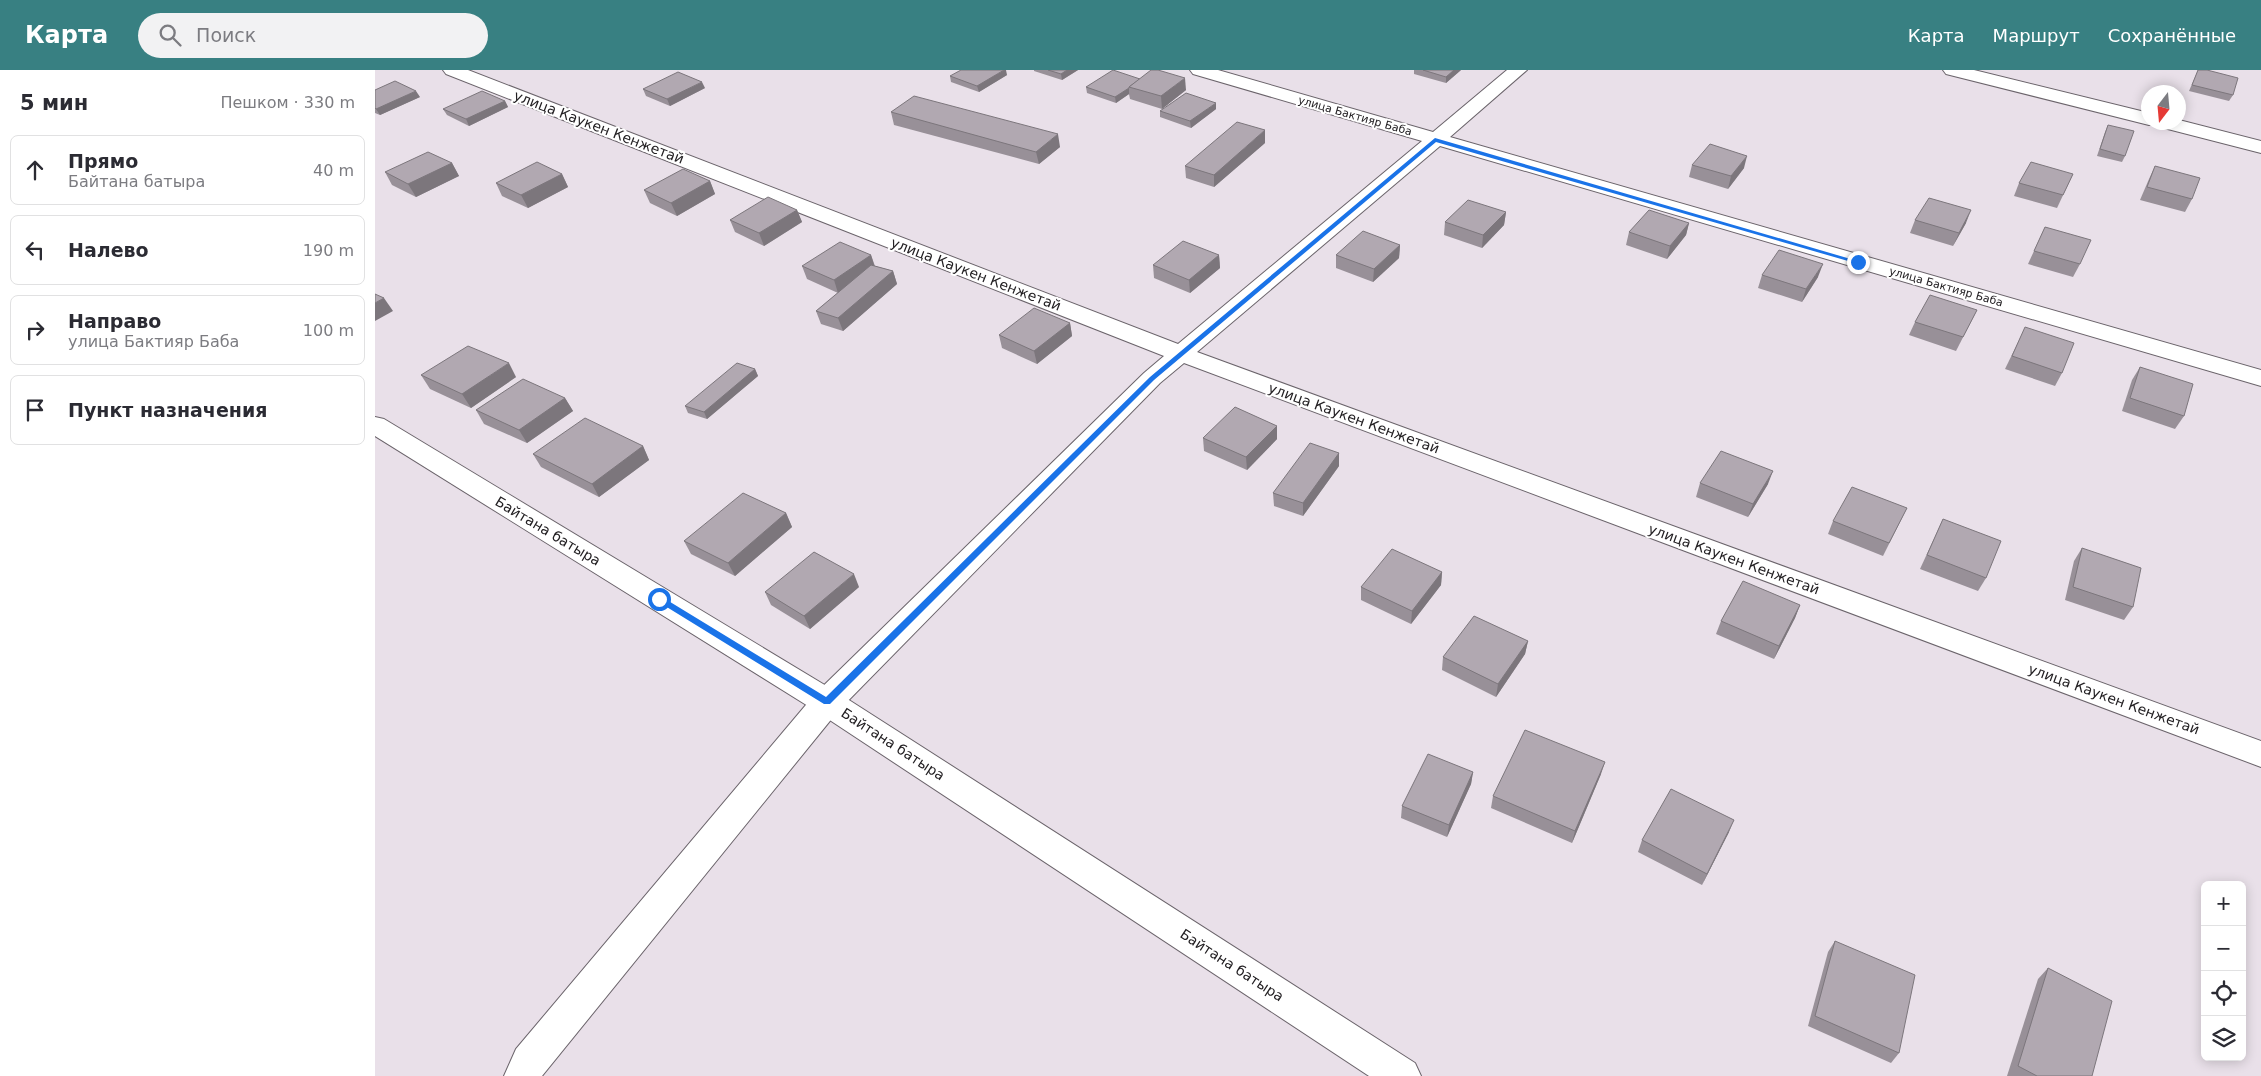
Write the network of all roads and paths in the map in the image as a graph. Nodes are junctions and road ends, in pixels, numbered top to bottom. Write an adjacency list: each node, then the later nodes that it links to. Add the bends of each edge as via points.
1 (453, 70): 9 (street, улица Каукен Кенжетай)
2 (1199, 70): 7 (street, улица Бактияр Баба)
3 (1518, 70): 7 (street)
4 (1952, 70): 5 (street)
5 (2141, 117)
6 (2186, 128): 8 (street)
7 (1435, 140): 9 (street); 10 (street, улица Бактияр Баба)
8 (2261, 147)
9 (1181, 354): 12 (street, via 1152,378); 13 (street, улица Каукен Кенжетай)
10 (2261, 378)
11 (375, 425): 12 (street, Байтана батыра)
12 (827, 702): 14 (street, via 529,1062); 15 (street, Байтана батыра)
13 (2261, 754)
14 (523, 1076)
15 (1402, 1076)

